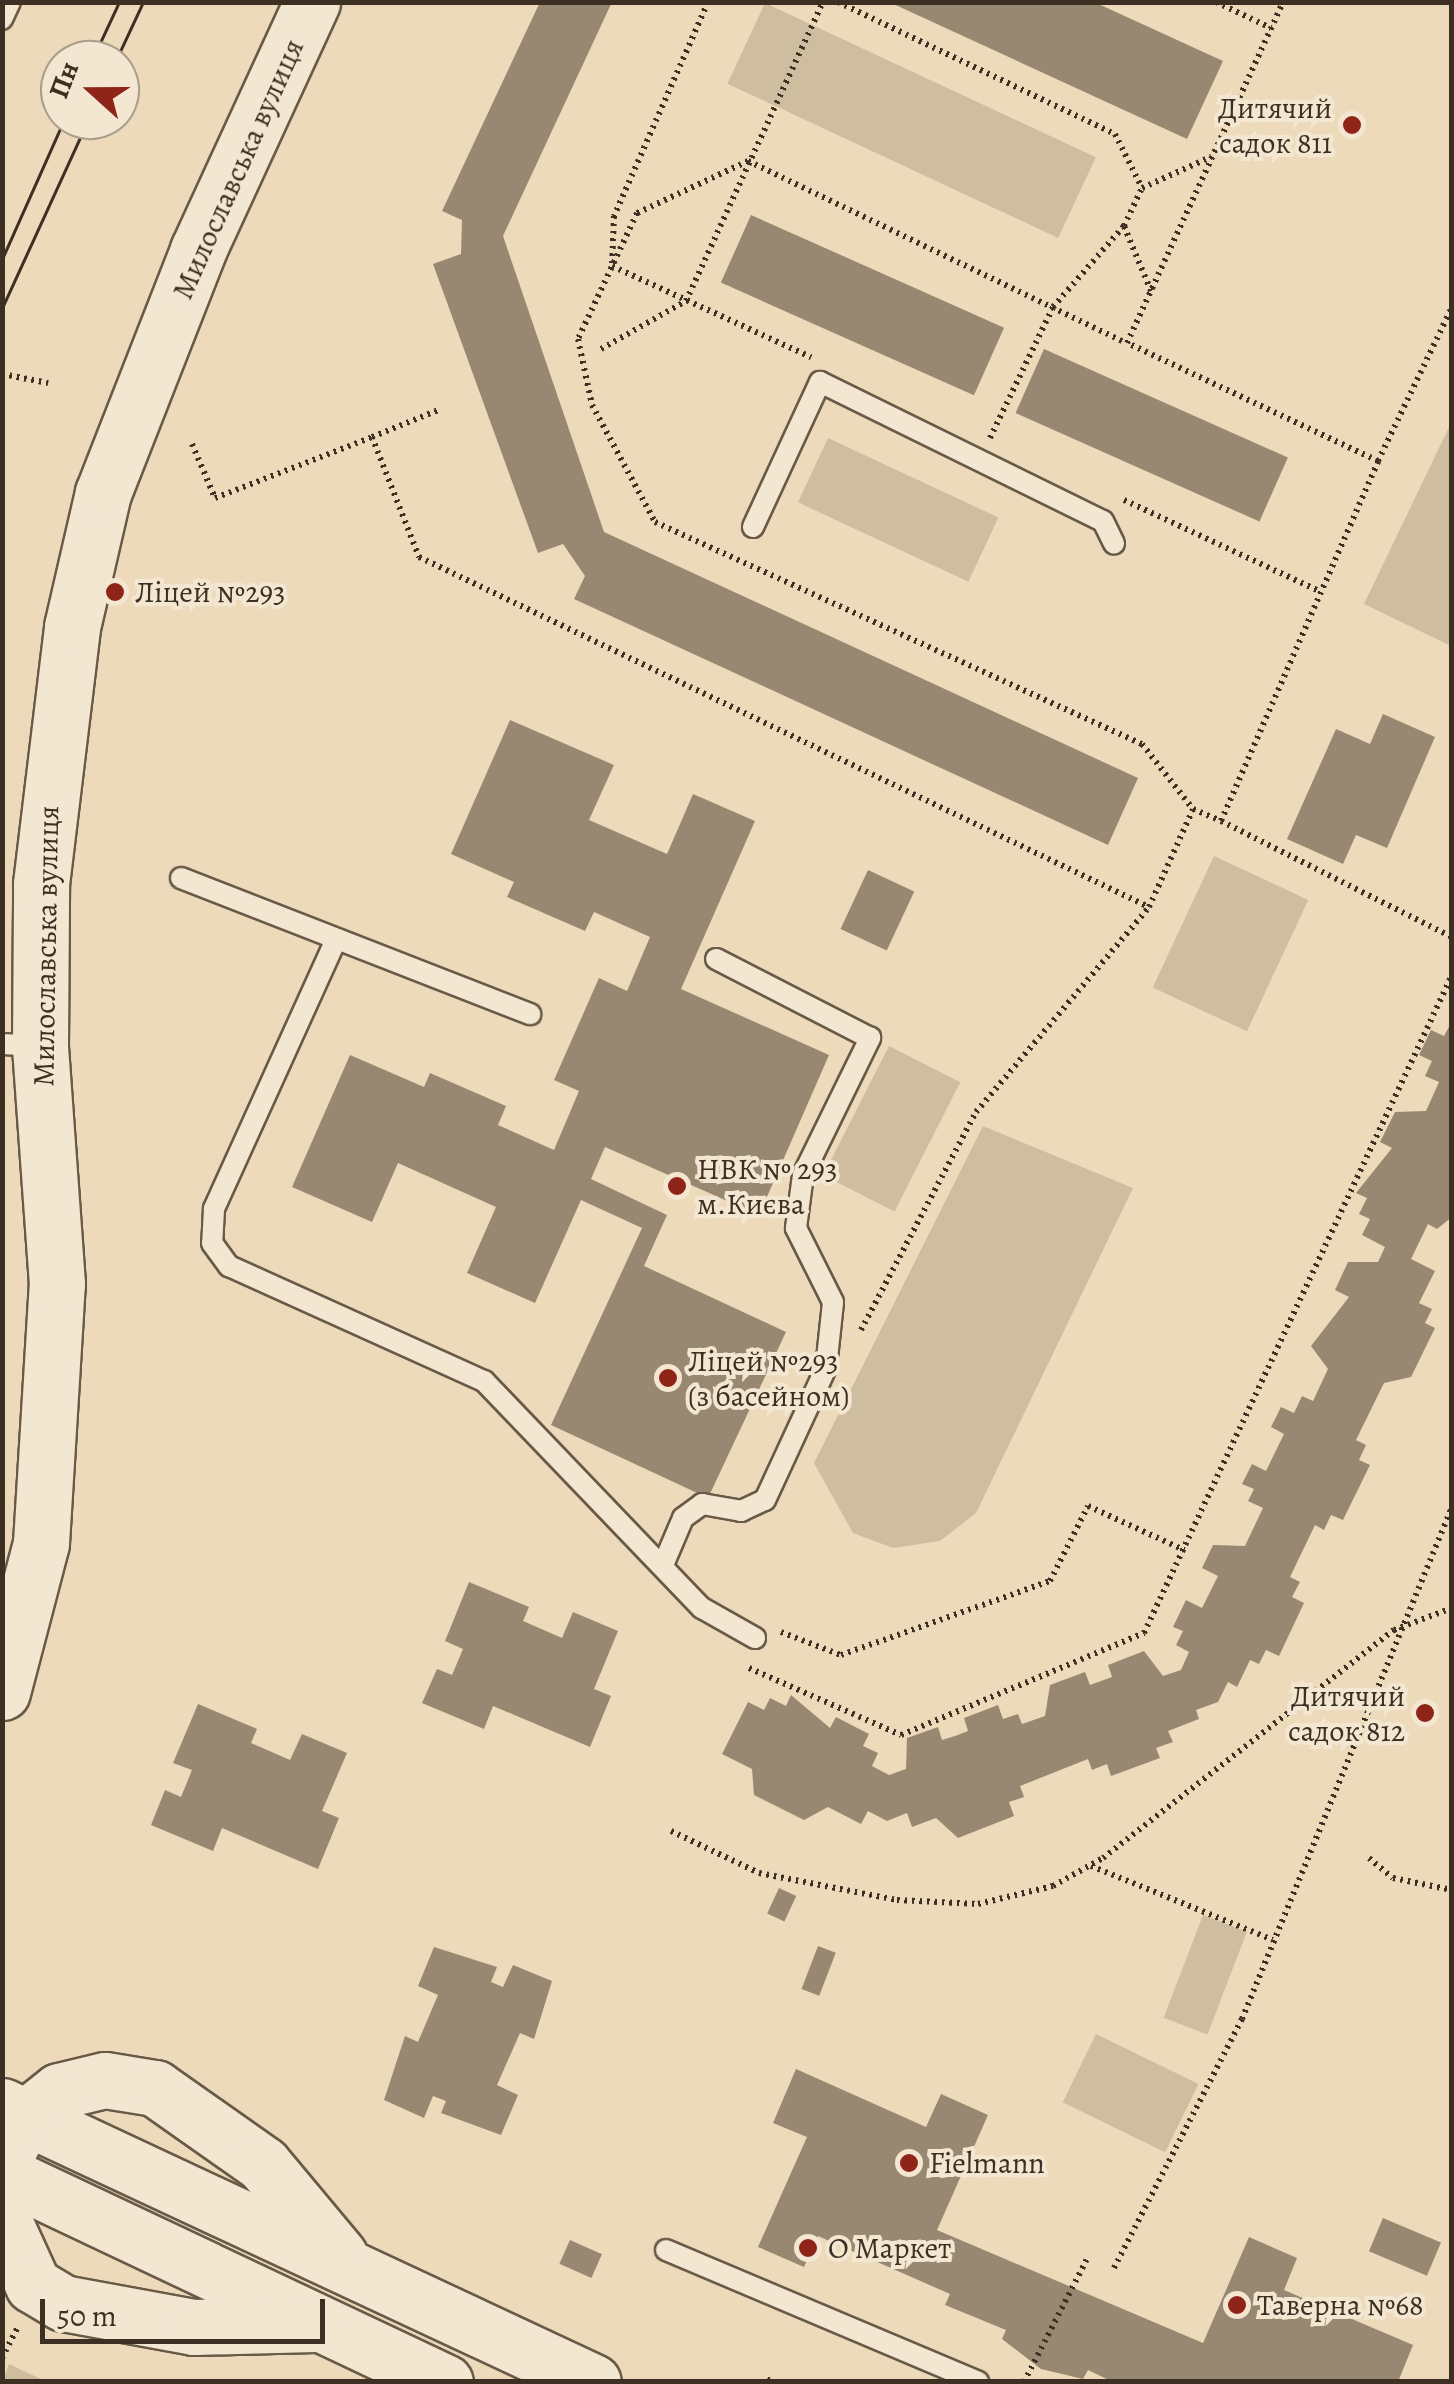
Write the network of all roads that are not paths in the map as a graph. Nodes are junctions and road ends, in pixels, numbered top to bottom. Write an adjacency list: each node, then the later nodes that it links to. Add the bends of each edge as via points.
1 (10, 2): 3 (lane)
2 (312, 2): 10 (main road, Милославська вулиця, via 198,250 103,492 45,808)
3 (2, 19)
4 (752, 527): 5 (lane, via 820,382 1103,521)
5 (1114, 544)
6 (180, 878): 7 (lane)
7 (334, 944): 9 (lane); 11 (lane, via 214,1209 212,1243 229,1266 484,1381)
8 (716, 958): 11 (lane, via 870,1038 802,1175 796,1228 833,1302 826,1368 765,1500 741,1511 702,1504 682,1518)
9 (530, 1014)
10 (21, 1045): 13 (main road, Милославська вулиця, via 57,1284 41,1543)
11 (663, 1566): 12 (lane, via 702,1608)
12 (754, 1638)
13 (2, 1692)
14 (10, 2129): 18 (main road); 18 (main road, via 59,2090 106,2080 155,2088 262,2164)
15 (2, 2173): 19 (main road)
16 (2, 2216): 19 (main road, via 33,2285 63,2303 194,2327)
17 (666, 2250): 22 (lane)
18 (350, 2269): 21 (main road)
19 (328, 2324): 20 (main road)
20 (445, 2382)
21 (593, 2382)
22 (978, 2382)

